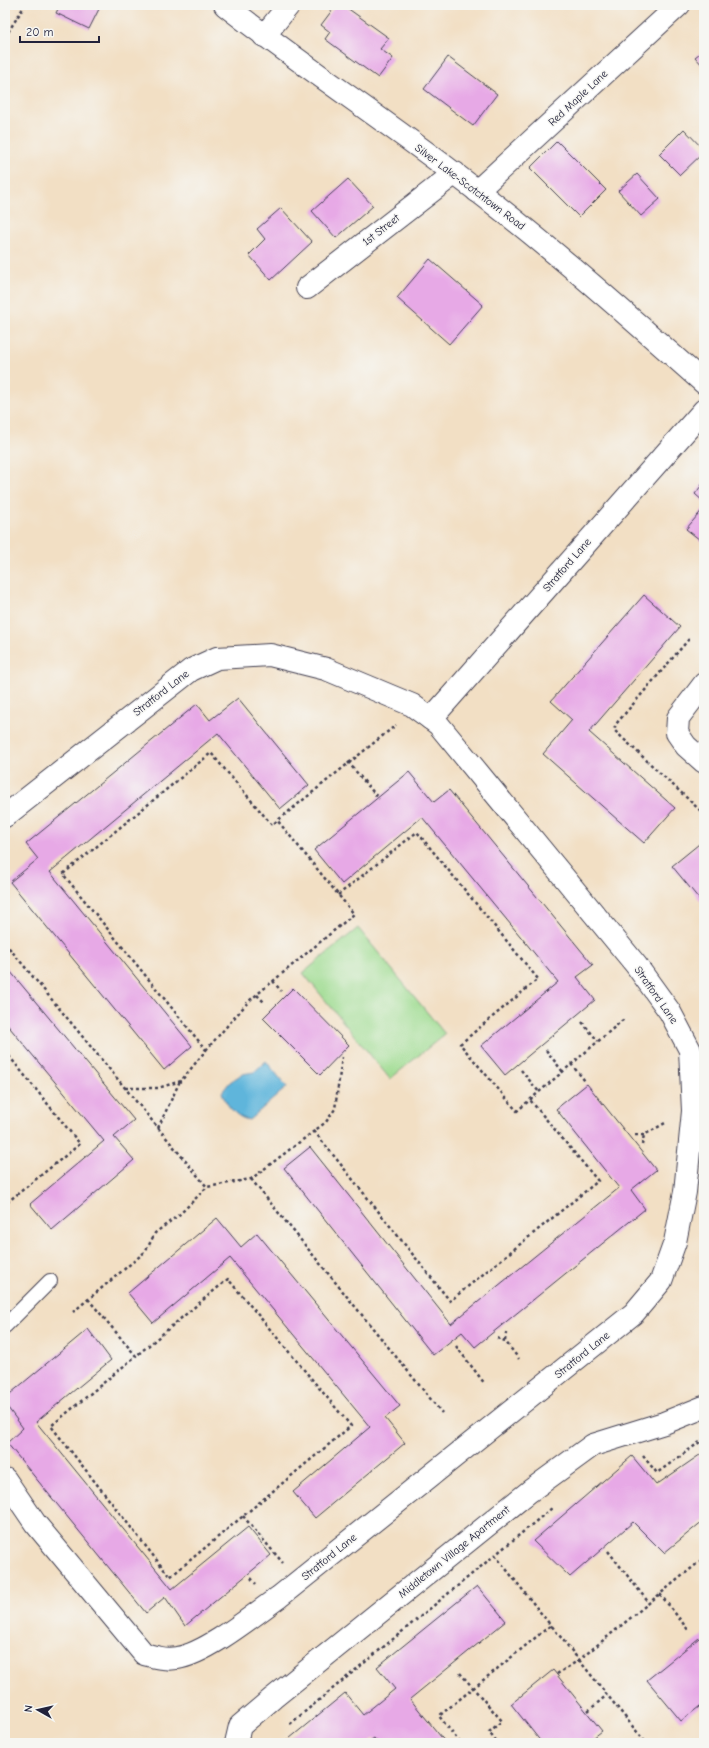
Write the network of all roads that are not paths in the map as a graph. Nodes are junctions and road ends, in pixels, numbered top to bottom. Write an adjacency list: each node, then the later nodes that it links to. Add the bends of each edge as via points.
1 (225, 5): 4 (street, Silver Lake-Scotchtown Road)
2 (289, 5): 4 (street)
3 (679, 5): 6 (street, Red Maple Lane)
4 (264, 36): 5 (street, Silver Lake-Scotchtown Road)
5 (455, 173): 6 (street, Silver Lake-Scotchtown Road); 7 (street, 1st Street)
6 (477, 191): 8 (street, Silver Lake-Scotchtown Road, via 628,314)
7 (307, 288)
8 (704, 383)
9 (704, 410): 11 (street, Stratford Lane)
10 (704, 684): 12 (street, via 678,718 676,733)
11 (431, 719): 13 (street, Stratford Lane, via 412,705 326,669 270,655 217,658 191,670); 17 (street, Stratford Lane, via 438,724 636,965 670,1012 690,1050 693,1111 685,1192 675,1242 661,1281 634,1313 280,1597 218,1640 178,1658 159,1658 144,1654 35,1523)
12 (704, 762)
13 (5, 816)
14 (50, 1281): 15 (lane)
15 (5, 1326)
16 (704, 1407): 18 (street, Middletown Village Apartment, via 664,1423 593,1445 530,1491 273,1698 240,1726)
17 (5, 1480)
18 (236, 1743)

